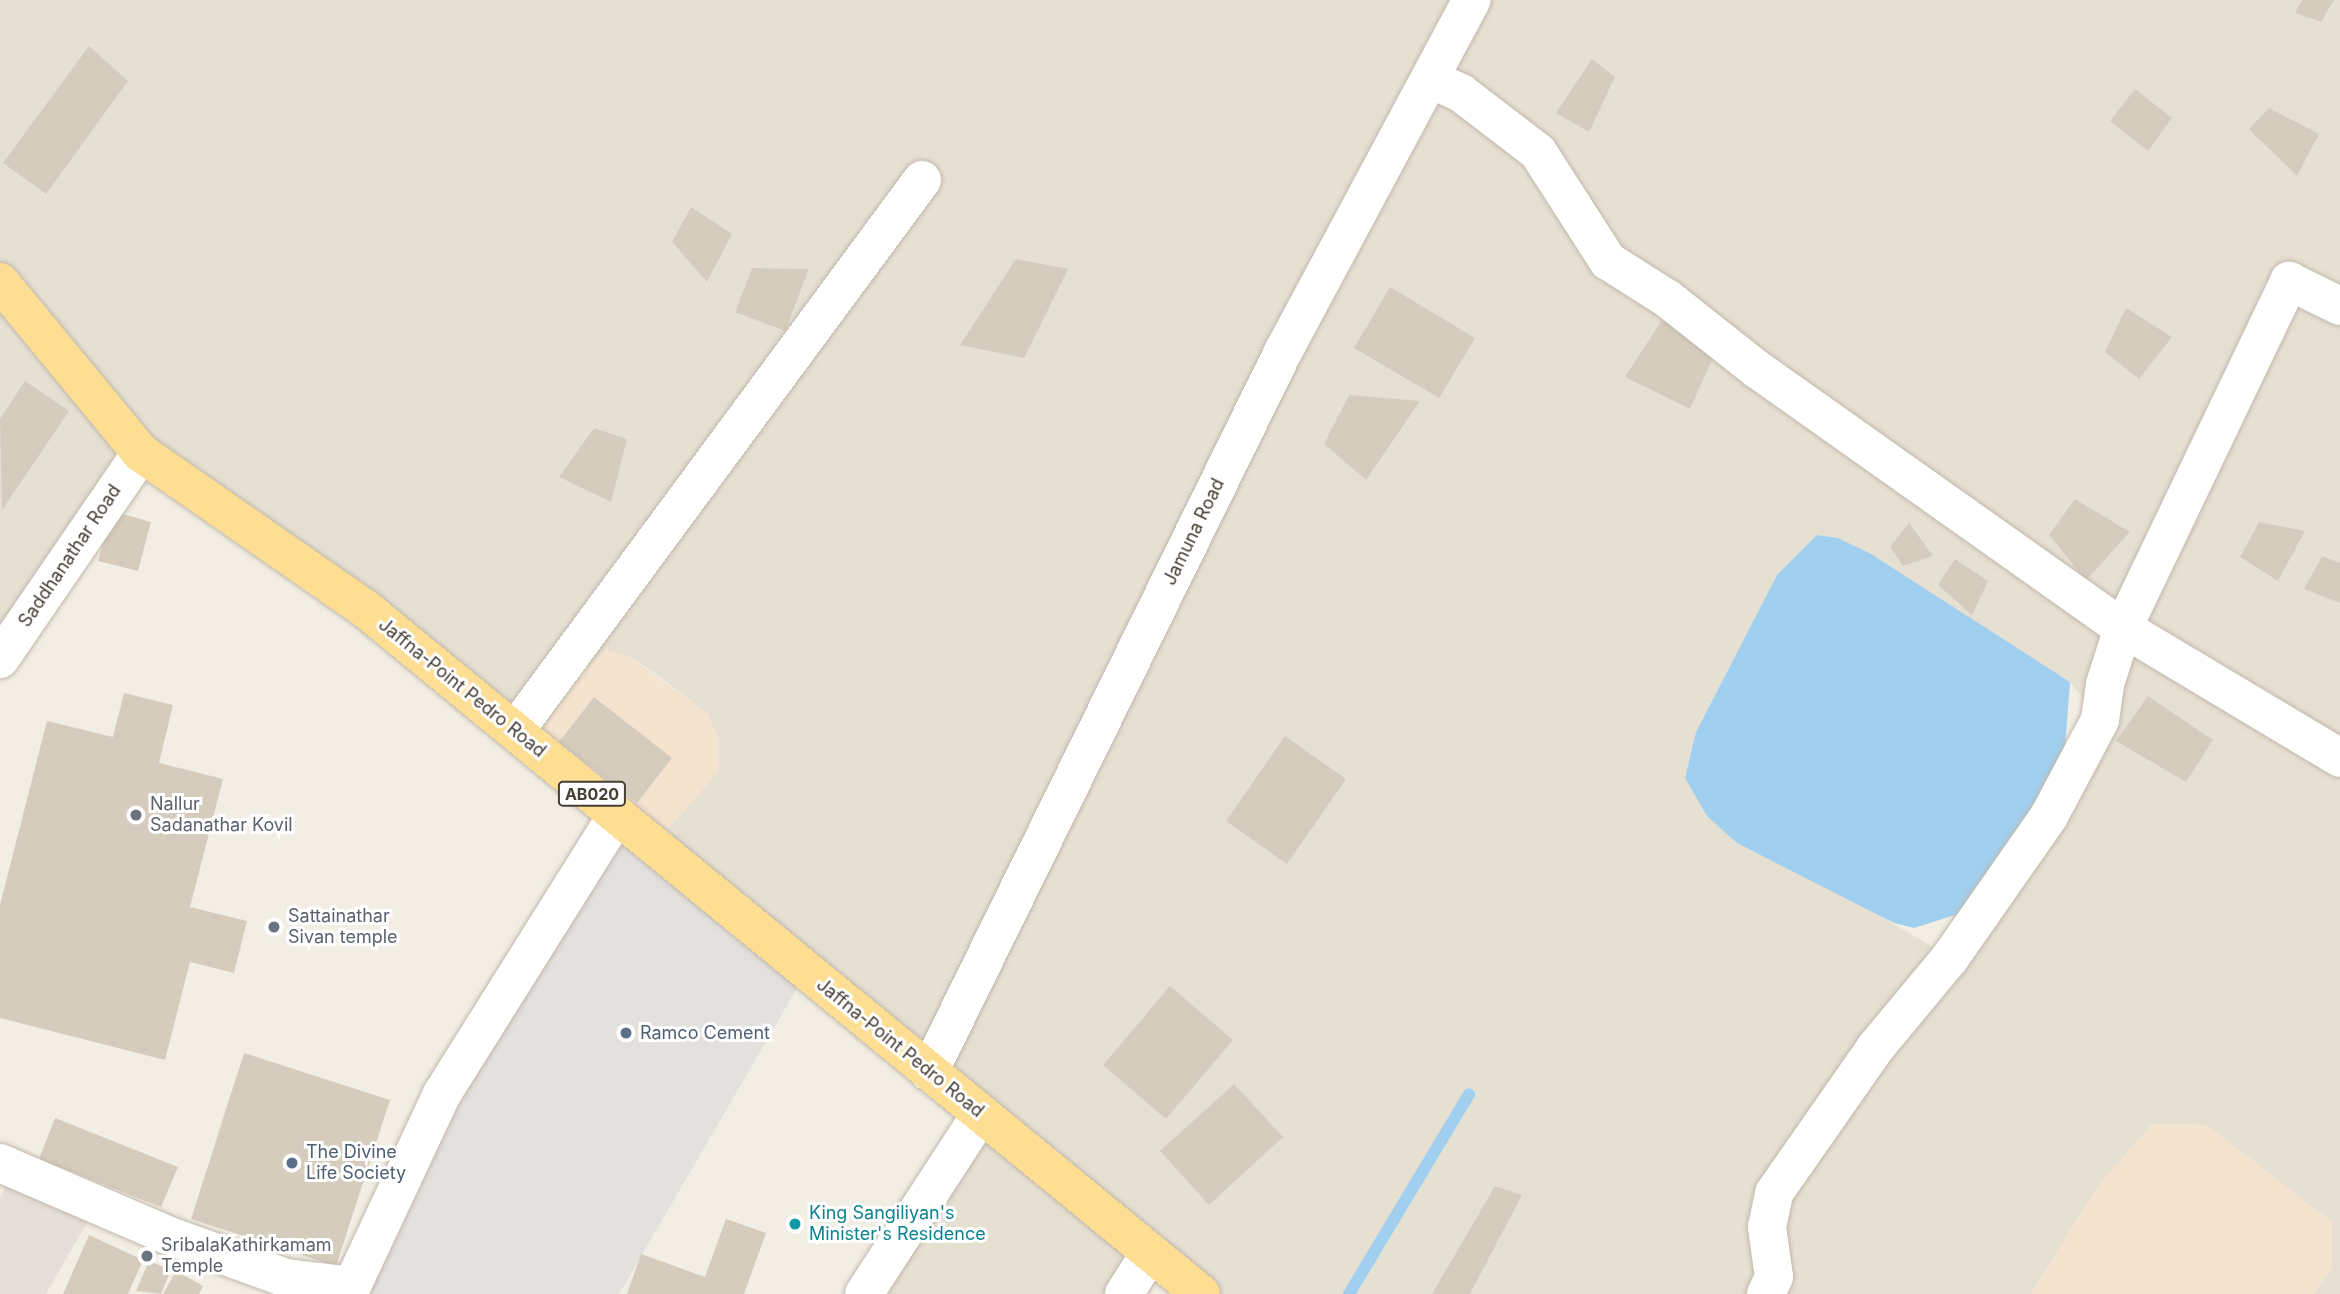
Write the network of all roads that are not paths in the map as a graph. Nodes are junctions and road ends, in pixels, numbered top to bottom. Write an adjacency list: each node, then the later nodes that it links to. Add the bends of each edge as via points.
1 (1472, 0): 2 (street, Jamuna Road)
2 (1430, 79): 7 (street, via 1461,93 1538,152 1608,261 1668,299 1758,370); 12 (street, Jamuna Road, via 1284,350)
3 (922, 180): 9 (street)
4 (0, 282): 6 (main road, Jaffna-Point Pedro Road / AB020)
5 (2340, 306): 7 (street, via 2289,281)
6 (141, 453): 8 (street, Saddhanathar Road); 9 (main road, Jaffna-Point Pedro Road / AB020, via 368,611)
7 (2123, 628): 10 (street); 19 (street, via 2105,684 2100,720 2049,816 1950,958 1876,1047 1774,1193 1767,1227 1774,1278)
8 (0, 659)
9 (515, 731): 11 (main road, Jaffna-Point Pedro Road / AB020)
10 (2340, 758)
11 (617, 816): 12 (main road, Jaffna-Point Pedro Road / AB020); 14 (street, via 442,1094 352,1286 286,1278 167,1235)
12 (929, 1072): 13 (main road, Jaffna-Point Pedro Road / AB020)
13 (981, 1114): 15 (main road, Jaffna-Point Pedro Road / AB020); 16 (street)
14 (0, 1163)
15 (1150, 1253): 17 (street); 18 (main road, Jaffna-Point Pedro Road / AB020)
16 (864, 1294)
17 (1125, 1294)
18 (1200, 1294)
19 (1766, 1294)

